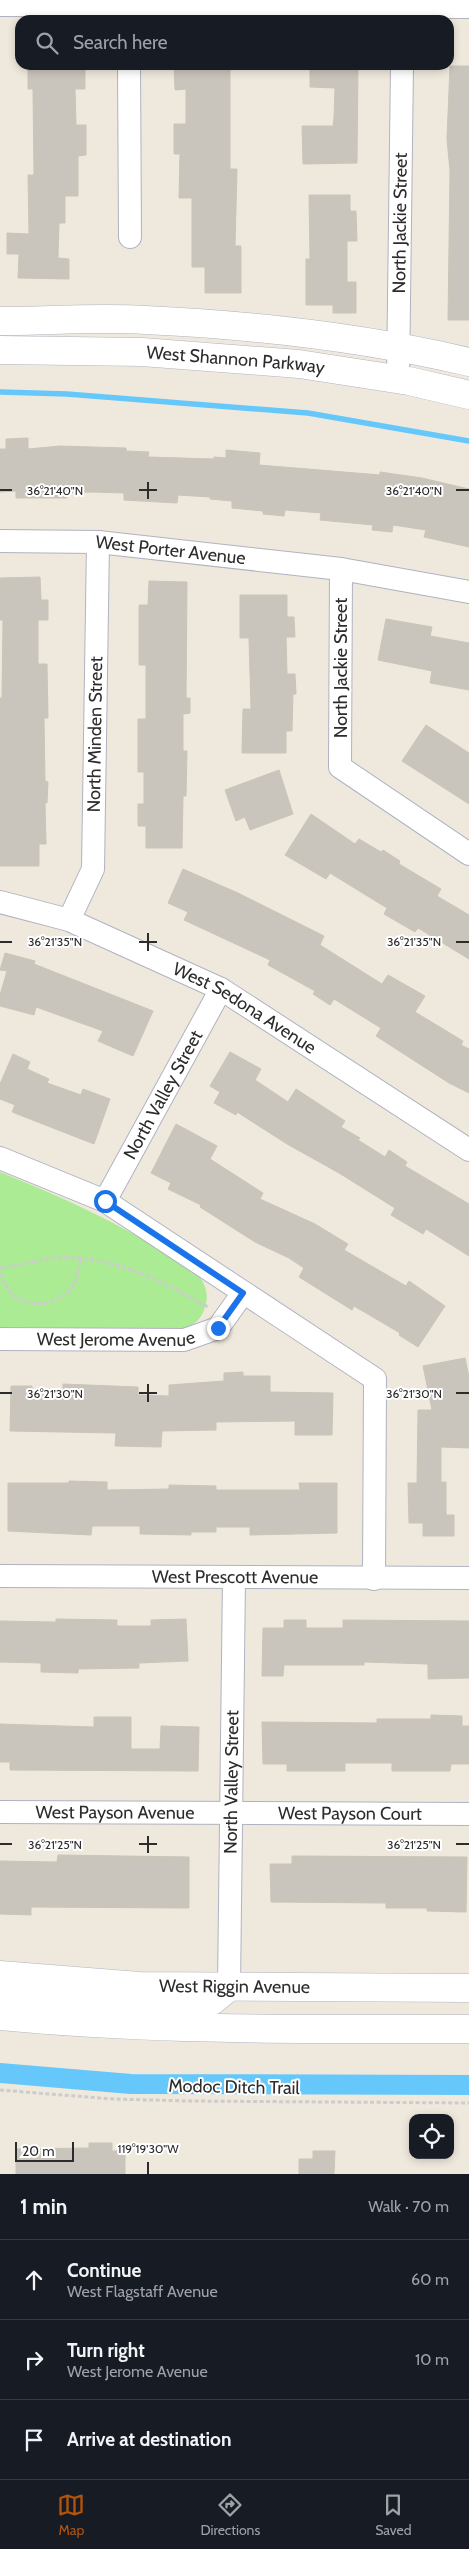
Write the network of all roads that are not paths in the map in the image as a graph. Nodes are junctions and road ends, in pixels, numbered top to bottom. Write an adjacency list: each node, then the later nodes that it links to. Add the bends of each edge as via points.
1 (0, 5): 3 (street)
2 (469, 7): 4 (street)
3 (129, 9): 4 (street)
4 (402, 13)
5 (129, 70): 7 (street)
6 (402, 70): 9 (street, North Jackie Street)
7 (130, 237)
8 (0, 321): 9 (main road, West Shannon Parkway, via 153,320 301,331)
9 (399, 346): 11 (main road, West Shannon Parkway); 12 (street, North Jackie Street)
10 (0, 350): 12 (main road, West Shannon Parkway, via 142,352 299,364)
11 (469, 362)
12 (398, 379): 13 (main road, West Shannon Parkway)
13 (469, 395)
14 (0, 540): 15 (street, West Porter Avenue)
15 (98, 542): 16 (street, West Porter Avenue); 20 (street, North Minden Street, via 93,869)
16 (341, 568): 17 (street, West Porter Avenue); 18 (street, North Jackie Street, via 340,767)
17 (469, 592)
18 (469, 854)
19 (0, 902): 20 (street, West Sedona Avenue)
20 (69, 920): 21 (street, West Sedona Avenue)
21 (221, 989): 22 (street, West Sedona Avenue); 24 (street, North Valley Street)
22 (469, 1150)
23 (0, 1158): 24 (street)
24 (105, 1201): 25 (street)
25 (243, 1293): 26 (street, West Jerome Avenue, via 218,1328 184,1340); 30 (street, via 375,1379)
26 (0, 1339)
27 (0, 1576): 28 (street, West Prescott Avenue)
28 (234, 1578): 30 (street, West Prescott Avenue); 32 (street, North Valley Street)
29 (469, 1578): 30 (street, West Prescott Avenue)
30 (374, 1579)
31 (0, 1812): 32 (street, West Payson Avenue)
32 (230, 1814): 33 (street, West Payson Court); 35 (street, North Valley Street)
33 (469, 1814)
34 (0, 1975): 35 (main road, West Riggin Avenue, via 132,1985)
35 (229, 1987): 36 (main road, West Riggin Avenue); 37 (main road, via 212,2001 186,2007)
36 (469, 1988)
37 (0, 1998)
38 (0, 2016): 39 (main road, via 167,2027)
39 (469, 2029)

